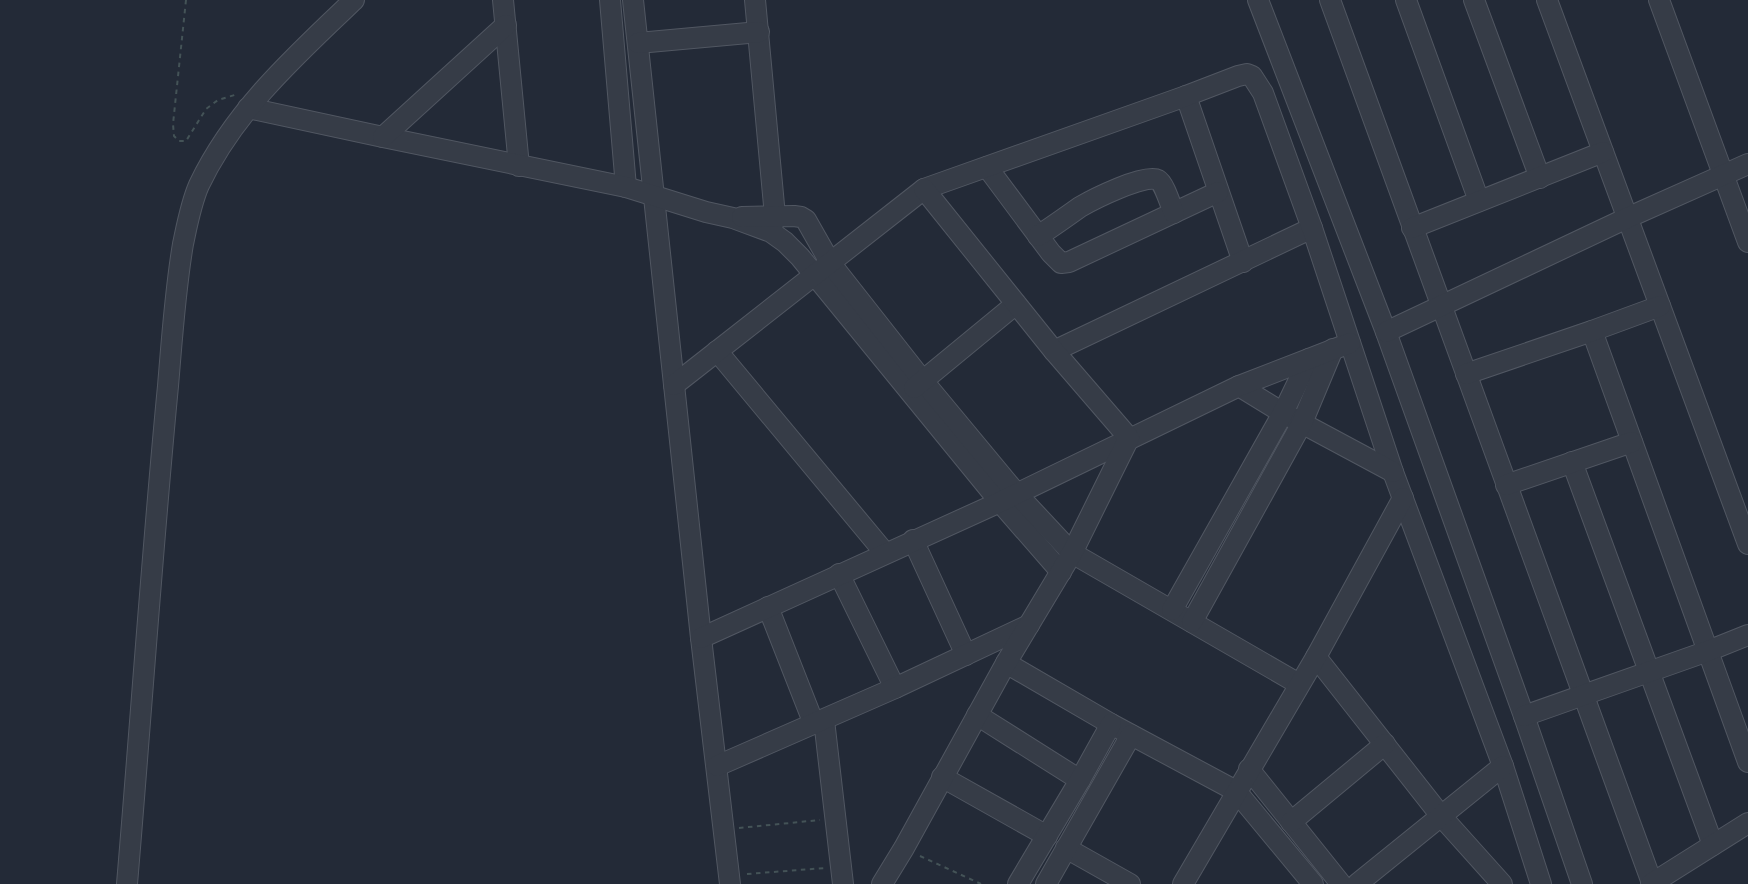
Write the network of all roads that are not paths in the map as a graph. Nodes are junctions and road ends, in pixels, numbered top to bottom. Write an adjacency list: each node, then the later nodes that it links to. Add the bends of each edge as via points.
1 (354, 0): 16 (street)
2 (503, 0): 12 (street)
3 (610, 0): 24 (street)
4 (633, 0): 14 (street)
5 (755, 0): 13 (street)
6 (1258, 0): 43 (street)
7 (1330, 0): 33 (street)
8 (1406, 0): 28 (street)
9 (1474, 0): 23 (street)
10 (1547, 0): 18 (street)
11 (1659, 0): 22 (street)
12 (506, 25): 17 (street); 20 (street)
13 (759, 32): 14 (street); 31 (street)
14 (638, 44): 27 (street)
15 (1186, 96): 21 (street); 26 (street); 32 (street, via 1238,76 1254,77)
16 (248, 108): 17 (street); 103 (street, via 198,187 182,255 161,457)
17 (383, 137): 20 (street)
18 (1603, 152): 23 (street); 30 (street)
19 (1748, 164): 22 (street)
20 (519, 166): 24 (street)
21 (987, 167): 25 (street); 34 (street)
22 (1724, 175): 30 (street); 35 (street)
23 (1540, 178): 28 (street)
24 (626, 187): 27 (street)
25 (924, 189): 37 (street); 39 (street)
26 (1218, 192): 29 (street); 36 (street)
27 (653, 196): 31 (street, via 706,212); 49 (street)
28 (1479, 201): 33 (street)
29 (1174, 213): 34 (street, via 1064,263 1058,262); 34 (street, via 1161,182 1149,179 1092,201)
30 (1627, 218): 40 (street); 41 (street)
31 (773, 224): 37 (street, via 798,216 806,220); 38 (street, via 781,239)
32 (1312, 228): 36 (street); 44 (street)
33 (1412, 228): 40 (street)
34 (1038, 237)
35 (1748, 242)
36 (1243, 262): 46 (street)
37 (831, 264): 38 (street); 51 (street)
38 (814, 275): 45 (street); 51 (street)
39 (1016, 304): 46 (street); 51 (street)
40 (1440, 306): 43 (street); 48 (street)
41 (1660, 306): 42 (street); 62 (street)
42 (1592, 331): 48 (street); 55 (street)
43 (1386, 332): 82 (street)
44 (1342, 346): 47 (street); 53 (street); 57 (street)
45 (717, 351): 49 (street); 63 (street)
46 (1054, 351): 54 (street)
47 (1309, 359): 50 (street); 52 (street)
48 (1466, 374): 58 (street)
49 (674, 385): 72 (street)
50 (1239, 386): 52 (street); 54 (street)
51 (916, 387): 59 (street)
52 (1283, 413): 53 (street); 68 (street)
53 (1302, 423): 57 (street); 69 (street)
54 (1130, 438): 59 (street); 64 (street)
55 (1632, 442): 56 (street); 73 (street)
56 (1572, 462): 58 (street); 77 (street)
57 (1393, 472): 60 (street)
58 (1506, 485): 80 (street)
59 (1008, 497): 61 (street); 64 (street); 65 (street)
60 (1403, 498): 75 (street); 89 (street)
61 (913, 540): 63 (street); 74 (street)
62 (1748, 544)
63 (885, 553): 66 (street)
64 (1072, 553): 65 (street); 68 (street)
65 (1061, 572): 70 (street)
66 (838, 574): 67 (street); 79 (street)
67 (768, 607): 72 (street); 83 (street)
68 (1172, 610): 69 (street)
69 (1192, 622): 78 (street)
70 (1029, 625): 74 (street); 76 (street)
71 (1748, 634): 73 (street)
72 (701, 638): 88 (street)
73 (1708, 651): 77 (street); 87 (street)
74 (966, 655): 79 (street)
75 (1316, 657): 78 (street); 86 (street)
76 (1006, 663): 81 (street); 84 (street)
77 (1649, 672): 80 (street); 98 (street)
78 (1299, 684): 90 (street)
79 (895, 688): 83 (street)
80 (1584, 694): 82 (street); 114 (street)
81 (977, 715): 91 (street); 92 (street)
82 (1524, 716): 113 (street)
83 (819, 722): 88 (street); 100 (street)
84 (1111, 724): 85 (street); 92 (street)
85 (1131, 735): 93 (street); 99 (street)
86 (1385, 744): 94 (street); 95 (street)
87 (1748, 762)
88 (717, 766): 101 (street)
89 (1503, 766): 94 (street); 112 (street)
90 (1249, 769): 93 (street); 95 (street)
91 (942, 777): 97 (street); 104 (street)
92 (1080, 780): 97 (street)
93 (1236, 791): 102 (street); 108 (street)
94 (1441, 816): 110 (street); 111 (street)
95 (1292, 822): 109 (street)
96 (1748, 823): 98 (street)
97 (1047, 836): 105 (street)
98 (1713, 845): 114 (street)
99 (1066, 848): 106 (street); 107 (street)
100 (842, 875)
101 (730, 880)
102 (1304, 880)
103 (127, 884)
104 (882, 884)
105 (1018, 884)
106 (1046, 884)
107 (1130, 884)
108 (1183, 884)
109 (1341, 884)
110 (1357, 884)
111 (1502, 884)
112 (1541, 884)
113 (1582, 884)
114 (1651, 884)

